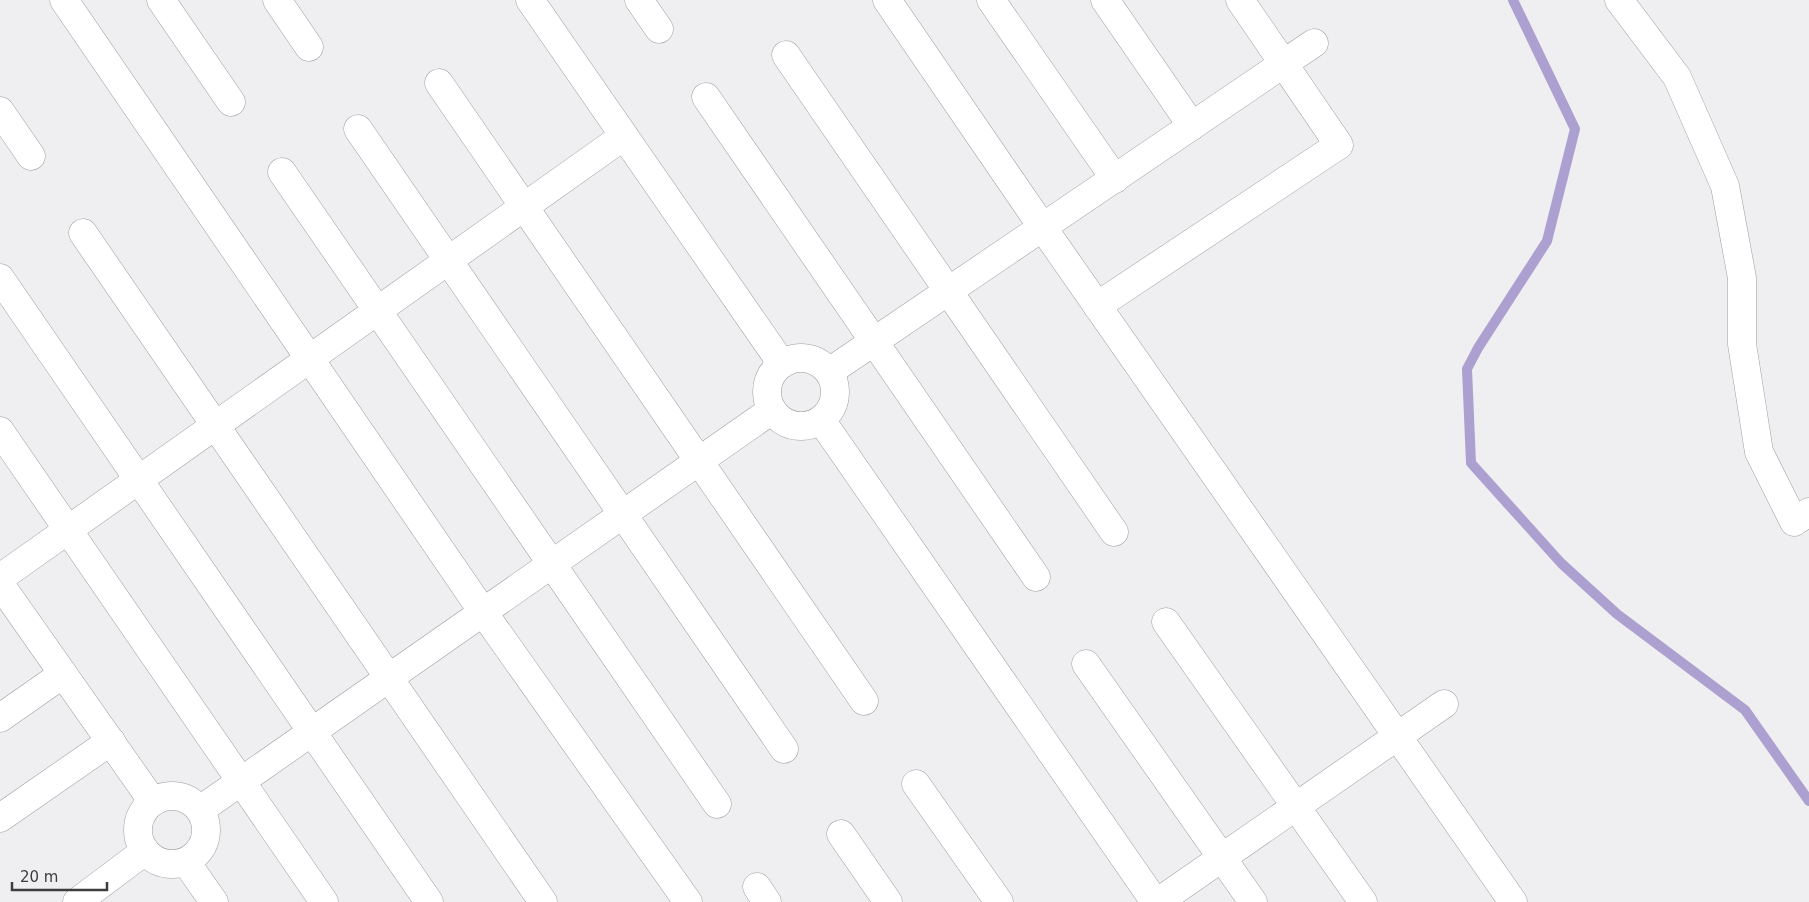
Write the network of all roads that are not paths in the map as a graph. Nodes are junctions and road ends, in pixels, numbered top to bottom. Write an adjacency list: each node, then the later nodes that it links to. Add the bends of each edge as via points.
1 (64, 0): 35 (street)
2 (161, 0): 18 (street)
3 (277, 0): 13 (street)
4 (530, 0): 22 (street)
5 (639, 0): 11 (street)
6 (887, 0): 27 (street)
7 (991, 0): 25 (street)
8 (1105, 0): 20 (street)
9 (1240, 0): 15 (street)
10 (1619, 0): 44 (street, via 1677,77 1725,186 1742,278 1742,344 1759,452 1794,522)
11 (659, 29)
12 (1314, 44): 15 (street)
13 (309, 47)
14 (786, 55): 31 (street)
15 (1284, 64): 20 (street); 32 (street, via 1339,145)
16 (439, 82): 26 (street)
17 (706, 97): 34 (street)
18 (231, 102)
19 (0, 111): 23 (street)
20 (1192, 126): 25 (street)
21 (358, 129): 29 (street)
22 (624, 136): 26 (street); 36 (street)
23 (31, 156)
24 (282, 172): 33 (street)
25 (1115, 178): 27 (street)
26 (524, 206): 29 (street); 42 (street)
27 (1043, 228): 31 (street); 32 (street)
28 (83, 233): 40 (street)
29 (448, 260): 33 (street); 45 (street)
30 (0, 278): 43 (street)
31 (949, 291): 34 (street); 47 (street)
32 (1097, 306): 61 (street)
33 (377, 310): 35 (street); 48 (street)
34 (875, 342): 37 (street); 49 (street)
35 (309, 359): 40 (street); 52 (street)
36 (782, 364): 37 (street, via 794,359 807,359 819,363); 38 (street, via 769,380 768,401)
37 (829, 372): 39 (street, via 836,392 831,408)
38 (772, 410): 39 (street, via 779,419 794,426 811,425); 42 (street)
39 (821, 420): 83 (street)
40 (215, 426): 43 (street); 56 (street)
41 (0, 431): 46 (street)
42 (699, 461): 45 (street); 57 (street)
43 (139, 480): 46 (street); 60 (street)
44 (1809, 512)
45 (623, 515): 48 (street); 63 (street)
46 (68, 530): 50 (street); 64 (street)
47 (1114, 532)
48 (552, 564): 52 (street); 67 (street)
49 (1036, 577)
50 (0, 578)
51 (0, 584): 55 (street)
52 (483, 612): 56 (street); 80 (street)
53 (1166, 622): 68 (street)
54 (1086, 664): 73 (street)
55 (63, 674): 59 (street); 62 (street)
56 (389, 678): 60 (street); 79 (street)
57 (864, 701)
58 (1444, 704): 61 (street)
59 (0, 718)
60 (312, 731): 64 (street); 78 (street)
61 (1397, 736): 68 (street); 86 (street)
62 (110, 742): 66 (street); 70 (street)
63 (784, 749)
64 (241, 781): 69 (street); 77 (street)
65 (916, 784): 82 (street)
66 (153, 802): 69 (street, via 165,797 178,797 190,801); 72 (street, via 140,819 138,830)
67 (717, 804)
68 (1296, 807): 73 (street); 85 (street)
69 (200, 810): 74 (street, via 207,830 205,841 200,851)
70 (0, 818)
71 (841, 834): 81 (street)
72 (145, 851): 74 (street, via 162,862); 75 (street)
73 (1222, 857): 83 (street); 84 (street)
74 (186, 862): 76 (street)
75 (77, 902)
76 (214, 902)
77 (324, 902)
78 (429, 902)
79 (543, 902)
80 (688, 902)
81 (888, 902)
82 (999, 902)
83 (1157, 902)
84 (1253, 902)
85 (1363, 902)
86 (1513, 902)

